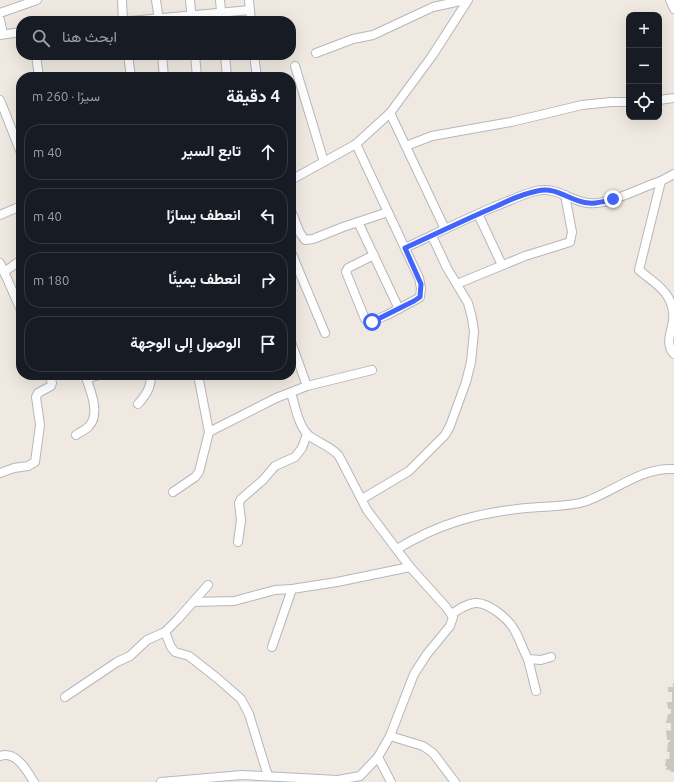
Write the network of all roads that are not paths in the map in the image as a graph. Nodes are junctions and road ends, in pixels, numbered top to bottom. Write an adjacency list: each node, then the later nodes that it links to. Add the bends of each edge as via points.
1 (37, 0): 11 (street)
2 (122, 0): 12 (street)
3 (156, 0): 13 (street)
4 (190, 0): 14 (street)
5 (220, 0): 15 (street)
6 (249, 0): 10 (street)
7 (466, 0): 21 (street, via 433,6 373,35 353,39); 39 (street, via 432,56)
8 (670, 0): 9 (street)
9 (674, 8)
10 (250, 10): 16 (street); 17 (street)
11 (0, 13)
12 (123, 16)
13 (158, 16)
14 (191, 16)
15 (221, 16)
16 (225, 16)
17 (251, 16)
18 (0, 20): 20 (street)
19 (16, 33): 20 (street)
20 (2, 35)
21 (316, 53)
22 (37, 60): 29 (street)
23 (129, 60): 30 (street)
24 (162, 60): 31 (street)
25 (195, 60): 32 (street)
26 (225, 60): 33 (street)
27 (254, 60): 34 (street)
28 (295, 66): 43 (street)
29 (38, 72)
30 (130, 72)
31 (164, 72)
32 (196, 72)
33 (227, 72)
34 (256, 72)
35 (674, 98): 37 (street)
36 (0, 100): 40 (street)
37 (662, 100)
38 (626, 102): 42 (street, via 582,105 511,122 432,136)
39 (390, 113): 41 (street); 42 (street)
40 (16, 140)
41 (356, 144): 43 (street); 49 (street)
42 (406, 146): 54 (street)
43 (324, 162): 45 (street)
44 (674, 174): 46 (street)
45 (296, 179)
46 (661, 181): 47 (street, via 598,203 589,204); 67 (street, via 639,270 661,287 671,304 673,320 669,343)
47 (565, 195): 50 (street, via 548,190 537,191); 61 (street, via 572,232 571,241)
48 (16, 208): 51 (street)
49 (388, 212): 52 (street); 56 (street)
50 (478, 214): 54 (street); 61 (street)
51 (0, 215)
52 (358, 222): 53 (street, via 305,240); 57 (street)
53 (296, 223)
54 (444, 229): 55 (street)
55 (432, 236): 56 (street); 63 (street)
56 (405, 248): 65 (street, via 421,284 421,292 420,297)
57 (374, 255): 65 (street); 65 (street, via 346,270 365,319 372,322)
58 (0, 263): 62 (street)
59 (16, 264): 62 (street)
60 (296, 264): 66 (street)
61 (502, 265): 63 (street)
62 (4, 272): 64 (street)
63 (457, 284): 83 (street, via 468,303 474,346 466,382 450,426 445,435 409,471)
64 (16, 299)
65 (399, 309)
66 (325, 332)
67 (674, 354)
68 (296, 358): 74 (street)
69 (372, 370): 74 (street)
70 (51, 380): 81 (street, via 51,386 38,393 36,397 40,425 35,462)
71 (87, 380): 79 (street, via 94,418 88,427)
72 (151, 380): 76 (street, via 148,393)
73 (199, 380): 77 (street)
74 (307, 386): 75 (street)
75 (290, 393): 77 (street); 78 (street)
76 (138, 404)
77 (209, 432): 82 (street, via 199,472)
78 (307, 434): 83 (street, via 334,450); 84 (street, via 302,448 295,457 275,466 241,499)
79 (76, 435)
80 (674, 469): 85 (street, via 657,469 646,473 584,502 503,510 458,520)
81 (0, 473)
82 (173, 492)
83 (362, 499): 85 (street)
84 (238, 542)
85 (397, 549): 86 (street)
86 (410, 567): 88 (street); 90 (street)
87 (208, 585): 89 (street)
88 (292, 589): 89 (street, via 275,590 234,601); 92 (street)
89 (193, 602): 91 (street)
90 (452, 614): 94 (street, via 462,607 476,603 498,613 515,630); 97 (street, via 454,617 450,626 414,674)
91 (165, 632): 96 (street, via 146,640 130,656); 100 (street, via 175,652 189,656 241,699 249,714)
92 (272, 647)
93 (551, 657): 94 (street)
94 (528, 660): 95 (street)
95 (536, 691)
96 (65, 697)
97 (390, 736): 99 (street); 105 (street, via 423,746 433,753)
98 (0, 756): 102 (street, via 14,757)
99 (378, 757): 101 (street, via 360,776); 104 (street)
100 (268, 776): 101 (street); 103 (street, via 242,775)
101 (337, 781)
102 (34, 782)
103 (161, 782)
104 (391, 782)
105 (455, 782)

